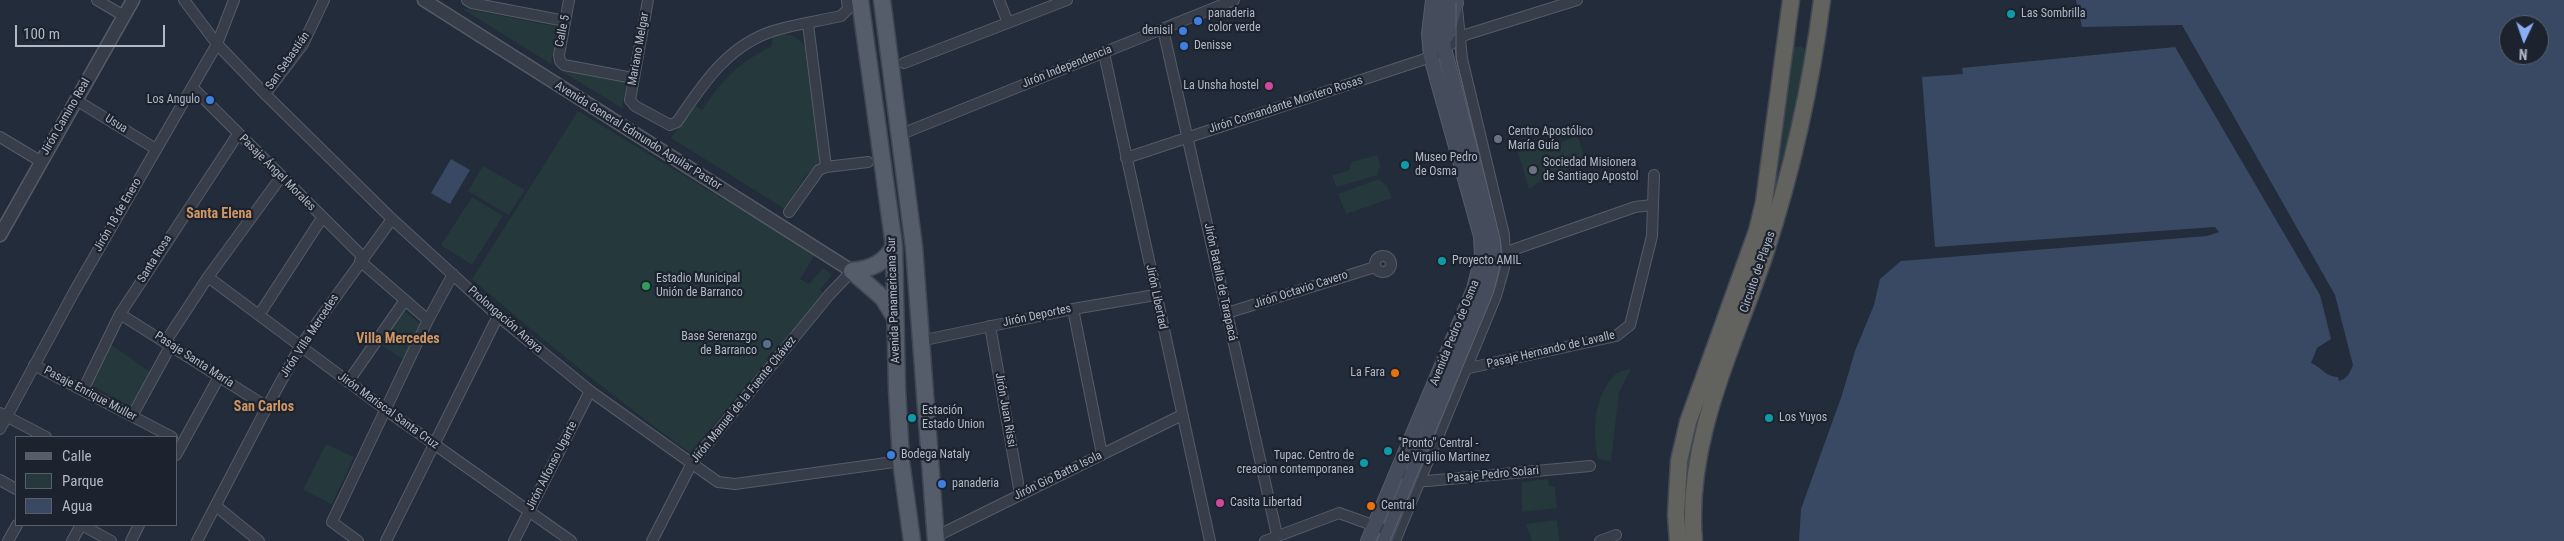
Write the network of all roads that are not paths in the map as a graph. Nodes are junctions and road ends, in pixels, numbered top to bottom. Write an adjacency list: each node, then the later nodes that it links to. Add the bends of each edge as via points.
1 (96, 0): 21 (street)
2 (133, 0): 21 (street, Jirón Camino Real)
3 (184, 0): 27 (street, Prolongación Anaya)
4 (234, 0): 27 (street, Jirón 18 de Enero)
5 (324, 0): 34 (street, San Sebastián, via 303,44)
6 (424, 0): 56 (street, Avenida General Edmundo Aguilar Pastor)
7 (468, 0): 22 (street)
8 (569, 0): 22 (street, Calle 5)
9 (648, 0): 32 (street, Mariano Melgar)
10 (847, 0): 24 (street, via 848,9 844,15)
11 (860, 0): 52 (main road, Avenida Panamericana Sur)
12 (882, 0): 37 (main road, Avenida Panamericana Sur)
13 (999, 0): 23 (street)
14 (1067, 0): 23 (street)
15 (1234, 0): 25 (street, Jirón Independencia)
16 (1433, 0): 30 (main road, Avenida Pedro de Osma, via 1429,34)
17 (1577, 0): 26 (street, Jirón Comandante Montero Rosas)
18 (1791, 0): 126 (highway, Circuito de Playas, via 1764,202 1757,230 1688,422 1679,461)
19 (1822, 0): 127 (highway, Circuito de Playas, via 1812,73 1787,181 1759,272 1703,429 1692,508)
20 (1452, 1): 26 (street, Avenida Pedro de Osma); 28 (main road)
21 (124, 16): 35 (street, Jirón Camino Real)
22 (565, 21): 32 (street, Calle 5, via 559,55 564,65)
23 (1008, 23): 31 (street)
24 (808, 24): 32 (street, Mariano Melgar, via 773,31 734,50 716,67 673,125 635,106 630,97); 44 (street)
25 (1163, 29): 29 (street, Jirón Independencia); 39 (street, Jirón Batalla de Tarapacá)
26 (1459, 37): 28 (street, Jirón Comandante Montero Rosas); 53 (street, Avenida Pedro de Osma, via 1504,235)
27 (217, 44): 33 (street, Jirón 18 de Enero); 34 (street, Prolongación Anaya)
28 (1444, 48): 30 (street, Jirón Comandante Montero Rosas); 53 (main road, Avenida Pedro de Osma)
29 (1104, 53): 37 (street, Jirón Independencia); 41 (street, Jirón Libertad)
30 (1431, 57): 39 (street, Jirón Comandante Montero Rosas); 53 (main road, Avenida Pedro de Osma, via 1481,236)
31 (904, 63)
32 (633, 78)
33 (192, 87): 36 (street, Pasaje Ángel Morales); 40 (street, Jirón 18 de Enero)
34 (265, 94): 50 (street, Prolongación Anaya)
35 (76, 100): 40 (street, Usua); 42 (street, Jirón Camino Real)
36 (238, 134): 46 (street, Pasaje Ángel Morales); 64 (street, Santa Rosa)
37 (899, 135): 59 (main road, Avenida Panamericana Sur)
38 (0, 137): 42 (street)
39 (1188, 138): 41 (street, Jirón Comandante Montero Rosas); 65 (street, Jirón Batalla de Tarapacá)
40 (156, 149): 74 (street, Jirón 18 de Enero)
41 (1126, 158): 60 (street, Jirón Libertad)
42 (40, 161): 51 (street, Jirón Camino Real)
43 (868, 162): 44 (street)
44 (826, 167): 48 (street, via 813,175)
45 (1654, 174): 47 (street)
46 (281, 176): 49 (street, Pasaje Ángel Morales); 58 (street)
47 (1652, 205): 53 (street, via 1635,207); 75 (street, Pasaje Hernando de Lavalle, via 1652,236 1630,325 1624,332)
48 (789, 212)
49 (322, 218): 54 (street, Pasaje Ángel Morales); 66 (street)
50 (392, 219): 54 (street, Jirón Villa Mercedes); 57 (street, Prolongación Anaya)
51 (0, 234)
52 (894, 246): 56 (main road, via 878,264); 61 (main road, Avenida Panamericana Sur)
53 (1495, 255): 73 (main road, Avenida Pedro de Osma, via 1474,289); 75 (main road, Avenida Pedro de Osma, via 1490,283)
54 (361, 259): 62 (street, Pasaje Ángel Morales); 72 (street, Jirón Villa Mercedes)
55 (1375, 267): 65 (street, Jirón Octavio Cavero)
56 (852, 271): 61 (main road); 92 (street, Jirón Manuel de la Fuente Chávez)
57 (453, 274): 67 (street, Prolongación Anaya); 68 (street)
58 (208, 277): 66 (street, Jirón Mariscal Santa Cruz); 71 (street)
59 (916, 281): 61 (main road, via 902,294); 70 (main road, Avenida Panamericana Sur)
60 (1155, 295): 63 (street, Jirón Deportes); 83 (street, Jirón Libertad)
61 (889, 297): 91 (main road, Avenida Panamericana Sur, via 895,318)
62 (406, 300): 68 (street, Pasaje Ángel Morales); 77 (street)
63 (1073, 309): 69 (street, Jirón Deportes); 90 (street)
64 (120, 314): 71 (street, Pasaje Santa María); 78 (street, Santa Rosa)
65 (1227, 314): 107 (street, Jirón Batalla de Tarapacá)
66 (259, 315): 72 (street, Jirón Mariscal Santa Cruz)
67 (498, 316): 79 (street, Prolongación Anaya); 89 (street)
68 (428, 320): 81 (street)
69 (990, 326): 70 (street, Jirón Deportes); 98 (street, Jirón Juan Rissi)
70 (920, 341): 109 (main road, Avenida Panamericana Sur)
71 (168, 343): 76 (street, Pasaje Santa María); 84 (street)
72 (301, 345): 77 (street, Jirón Mariscal Santa Cruz); 80 (street, Jirón Villa Mercedes)
73 (1442, 363): 75 (street); 94 (main road, Avenida Pedro de Osma)
74 (34, 365): 78 (street, Pasaje Enrique Muller); 82 (street, Jirón 18 de Enero)
75 (1460, 370): 95 (main road, Avenida Pedro de Osma)
76 (219, 377): 80 (street, Pasaje Santa María); 88 (street)
77 (348, 382): 81 (street, Jirón Mariscal Santa Cruz)
78 (83, 390): 84 (street, Pasaje Enrique Muller)
79 (590, 391): 92 (street, Prolongación Anaya); 100 (street, Jirón Alfonso Ugarte)
80 (266, 407): 99 (street, Jirón Villa Mercedes)
81 (386, 410): 89 (street, Jirón Mariscal Santa Cruz); 116 (street, via 332,522)
82 (3, 414): 85 (street, Jirón 18 de Enero); 86 (street)
83 (1182, 415): 90 (street, Jirón Gio Batta Isola); 122 (street, Jirón Libertad)
84 (132, 416): 87 (street, Pasaje Enrique Muller)
85 (0, 429)
86 (44, 436)
87 (170, 436)
88 (179, 441)
89 (434, 445): 100 (street, Jirón Mariscal Santa Cruz); 117 (street)
90 (1102, 454): 98 (street, Jirón Gio Batta Isola)
91 (901, 461): 92 (street, Prolongación Anaya, via 726,484 718,482); 121 (main road, Avenida Panamericana Sur)
92 (692, 463): 120 (street, Jirón Manuel de la Fuente Chávez)
93 (1590, 466): 95 (street, Pasaje Pedro Solari)
94 (1397, 471): 95 (street); 101 (main road, Avenida Pedro de Osma)
95 (1415, 479): 108 (main road, Avenida Pedro de Osma)
96 (0, 480): 97 (street)
97 (15, 488)
98 (1020, 494): 109 (street, Jirón Gio Batta Isola)
99 (216, 506): 114 (street, Jirón Villa Mercedes); 115 (street)
100 (529, 510): 118 (street, Jirón Alfonso Ugarte); 119 (street, Jirón Mariscal Santa Cruz)
101 (1375, 525): 107 (street, via 1339,513); 108 (street); 124 (main road, Avenida Pedro de Osma)
102 (16, 526): 110 (street)
103 (81, 526): 111 (street)
104 (84, 526): 112 (street)
105 (139, 526): 113 (street)
106 (1616, 535): 125 (street)
107 (1277, 536): 123 (street)
108 (1390, 538)
109 (935, 539)
110 (8, 541)
111 (72, 541)
112 (112, 541)
113 (131, 541)
114 (197, 541)
115 (259, 541)
116 (358, 541)
117 (386, 541)
118 (514, 541)
119 (571, 541)
120 (652, 541)
121 (912, 541)
122 (1210, 541)
123 (1265, 541)
124 (1368, 541)
125 (1600, 541)
126 (1678, 541)
127 (1694, 541)

